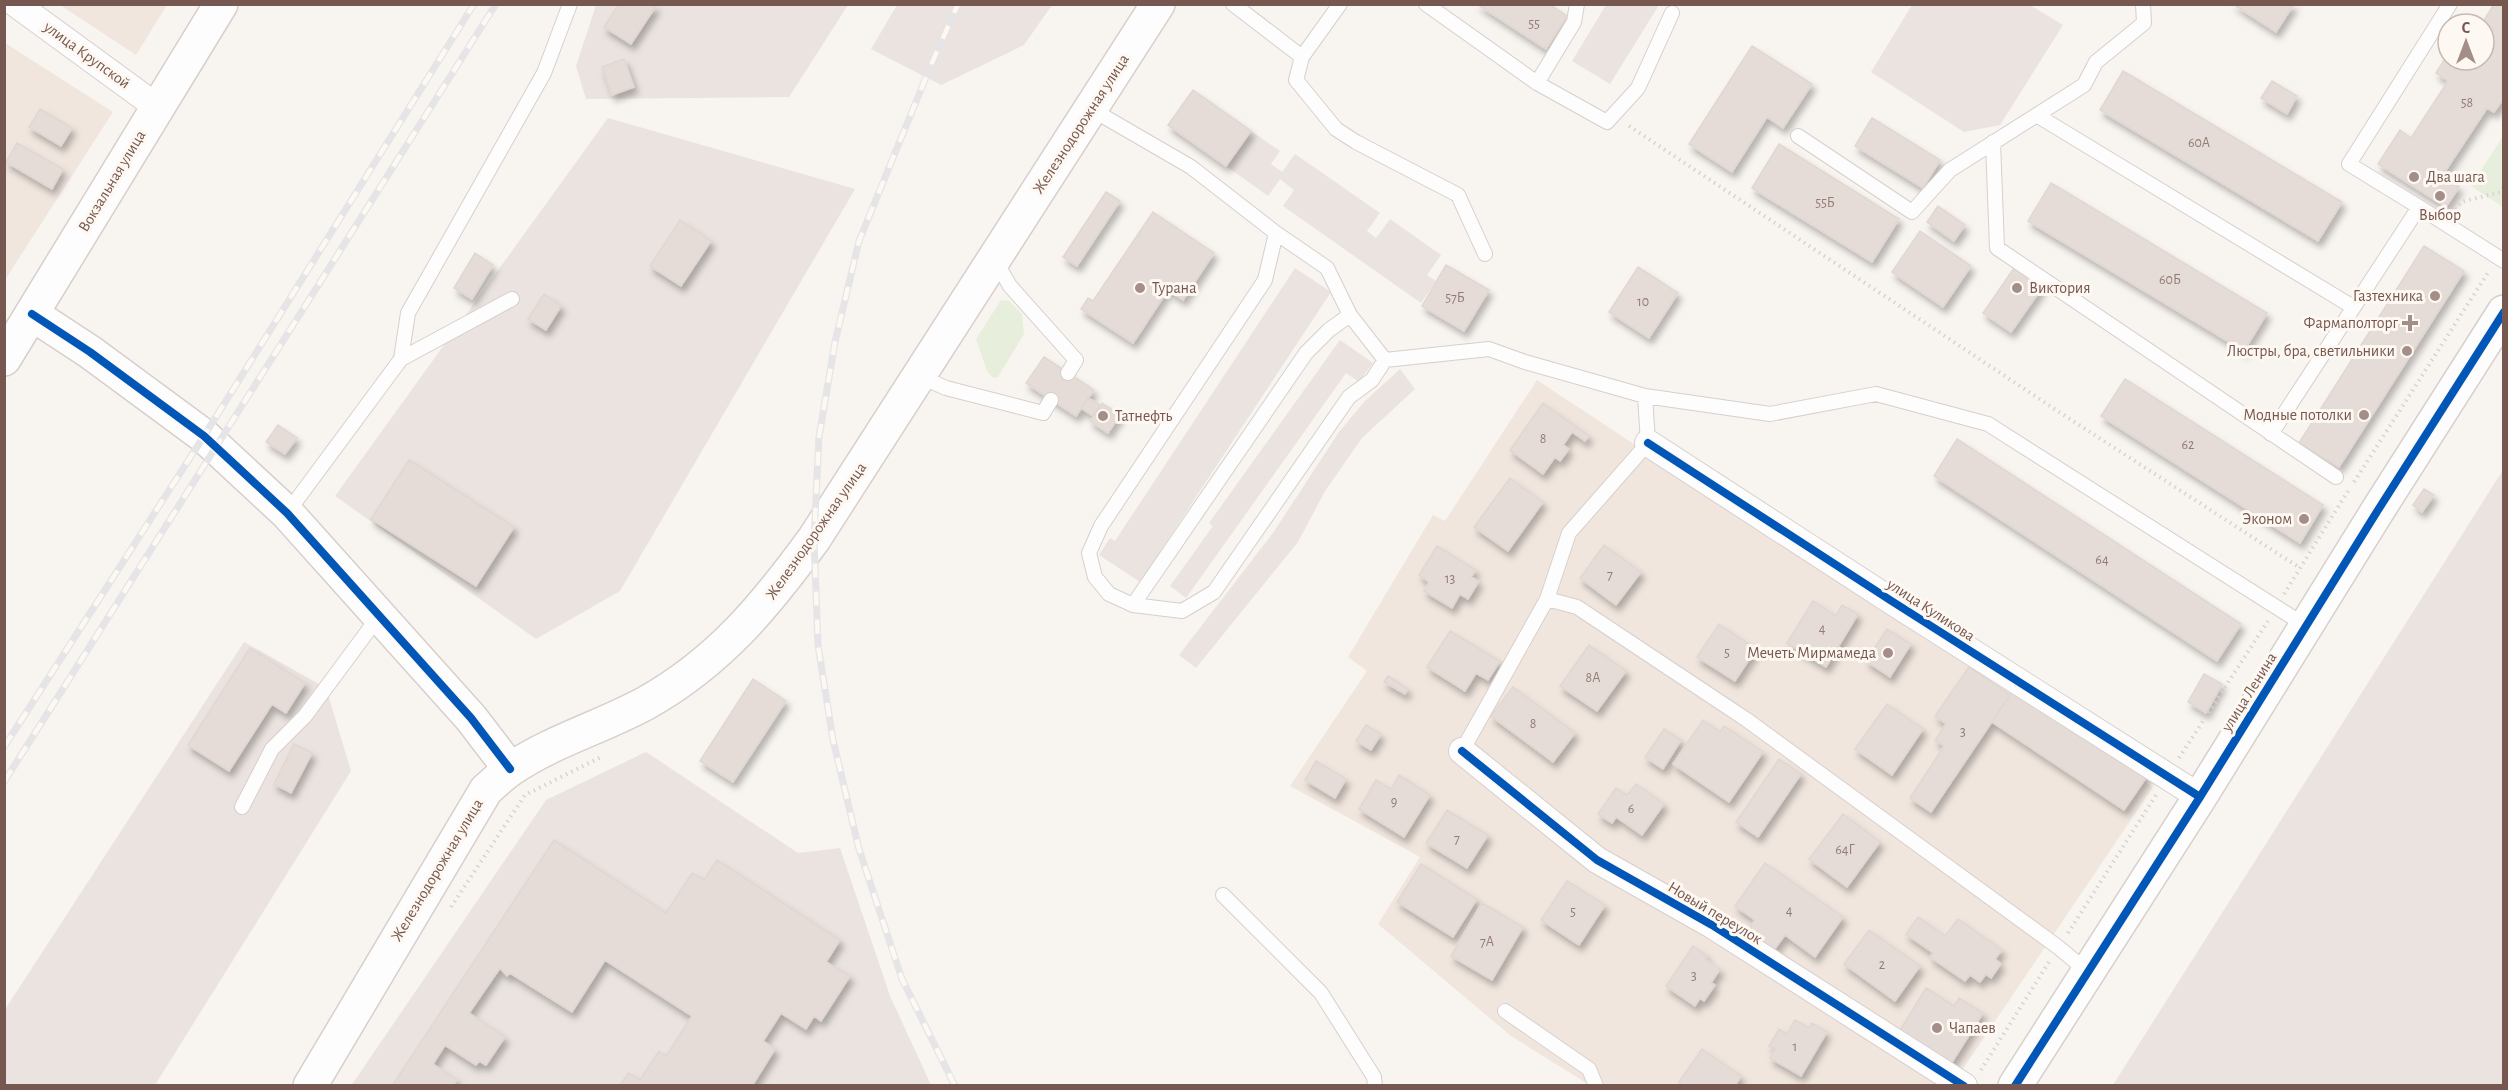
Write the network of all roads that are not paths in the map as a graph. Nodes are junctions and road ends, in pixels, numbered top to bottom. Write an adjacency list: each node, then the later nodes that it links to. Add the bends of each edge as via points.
1 (16, 4): 14 (street, улица Крупской)
2 (220, 4): 14 (street, Вокзальная улица)
3 (570, 4): 30 (lane, via 544,73 408,313)
4 (1158, 4): 15 (street, Железнодорожная улица)
5 (1233, 4): 12 (lane)
6 (1340, 4): 12 (lane)
7 (1426, 4): 13 (lane)
8 (1577, 4): 13 (lane, via 1574,22)
9 (2143, 4): 16 (lane, via 2145,23 2096,62 2084,85)
10 (2450, 4): 19 (lane, via 2349,164)
11 (1672, 13): 13 (lane, via 1638,88 1607,122)
12 (1302, 57): 21 (lane, via 1296,80 1336,129 1458,195)
13 (1537, 83)
14 (157, 106): 27 (street, Вокзальная улица)
15 (1091, 109): 20 (lane, via 1191,167); 22 (street, Железнодорожная улица)
16 (2038, 116): 18 (lane); 25 (lane)
17 (1798, 136): 18 (lane, via 1912,212 1950,170)
18 (1994, 142): 36 (lane, via 1997,248)
19 (2419, 207): 23 (lane); 25 (lane)
20 (1276, 233): 28 (lane, via 1327,268); 41 (lane, via 1265,280 1101,526 1089,553 1095,577 1109,594)
21 (1485, 254)
22 (994, 259): 32 (lane, via 1010,286 1076,360); 33 (street, Железнодорожная улица)
23 (2500, 259)
24 (512, 300): 30 (lane)
25 (2353, 307): 36 (lane)
26 (2504, 312): 43 (street, улица Ленина)
27 (32, 314): 29 (street, Вокзальная улица); 39 (street, via 204,436)
28 (1350, 315): 31 (lane); 41 (lane, via 1306,353)
29 (4, 359)
30 (401, 359): 39 (lane)
31 (1385, 360): 34 (lane, via 1489,349); 41 (lane, via 1372,380 1349,397 1214,592 1182,611)
32 (1068, 373)
33 (919, 376): 35 (lane, via 946,388 1043,413); 45 (street, Железнодорожная улица, via 814,539 773,595 736,636 696,670 646,703)
34 (1644, 396): 37 (lane); 43 (lane, via 1770,414 1876,394 1988,424)
35 (1051, 400)
36 (2271, 434): 38 (lane)
37 (1648, 443): 40 (lane, via 1569,533); 46 (street, улица Куликова)
38 (2336, 477)
39 (287, 513): 42 (street)
40 (1546, 599): 44 (lane); 49 (lane, via 1577,608 1747,720)
41 (1133, 605)
42 (380, 615): 45 (street, via 471,718); 47 (lane, via 305,716 272,749)
43 (2306, 626): 46 (street, улица Ленина)
44 (1462, 751): 51 (street, Новый переулок, via 1597,860)
45 (510, 769): 52 (street, Железнодорожная улица, via 486,790)
46 (2200, 797): 49 (street, улица Ленина)
47 (242, 807)
48 (1223, 895): 53 (lane, via 1322,993 1374,1077)
49 (2087, 971): 55 (street, улица Ленина)
50 (1505, 1011): 54 (lane, via 1589,1069)
51 (1970, 1081)
52 (310, 1086)
53 (1375, 1086)
54 (1596, 1086)
55 (2015, 1086)

